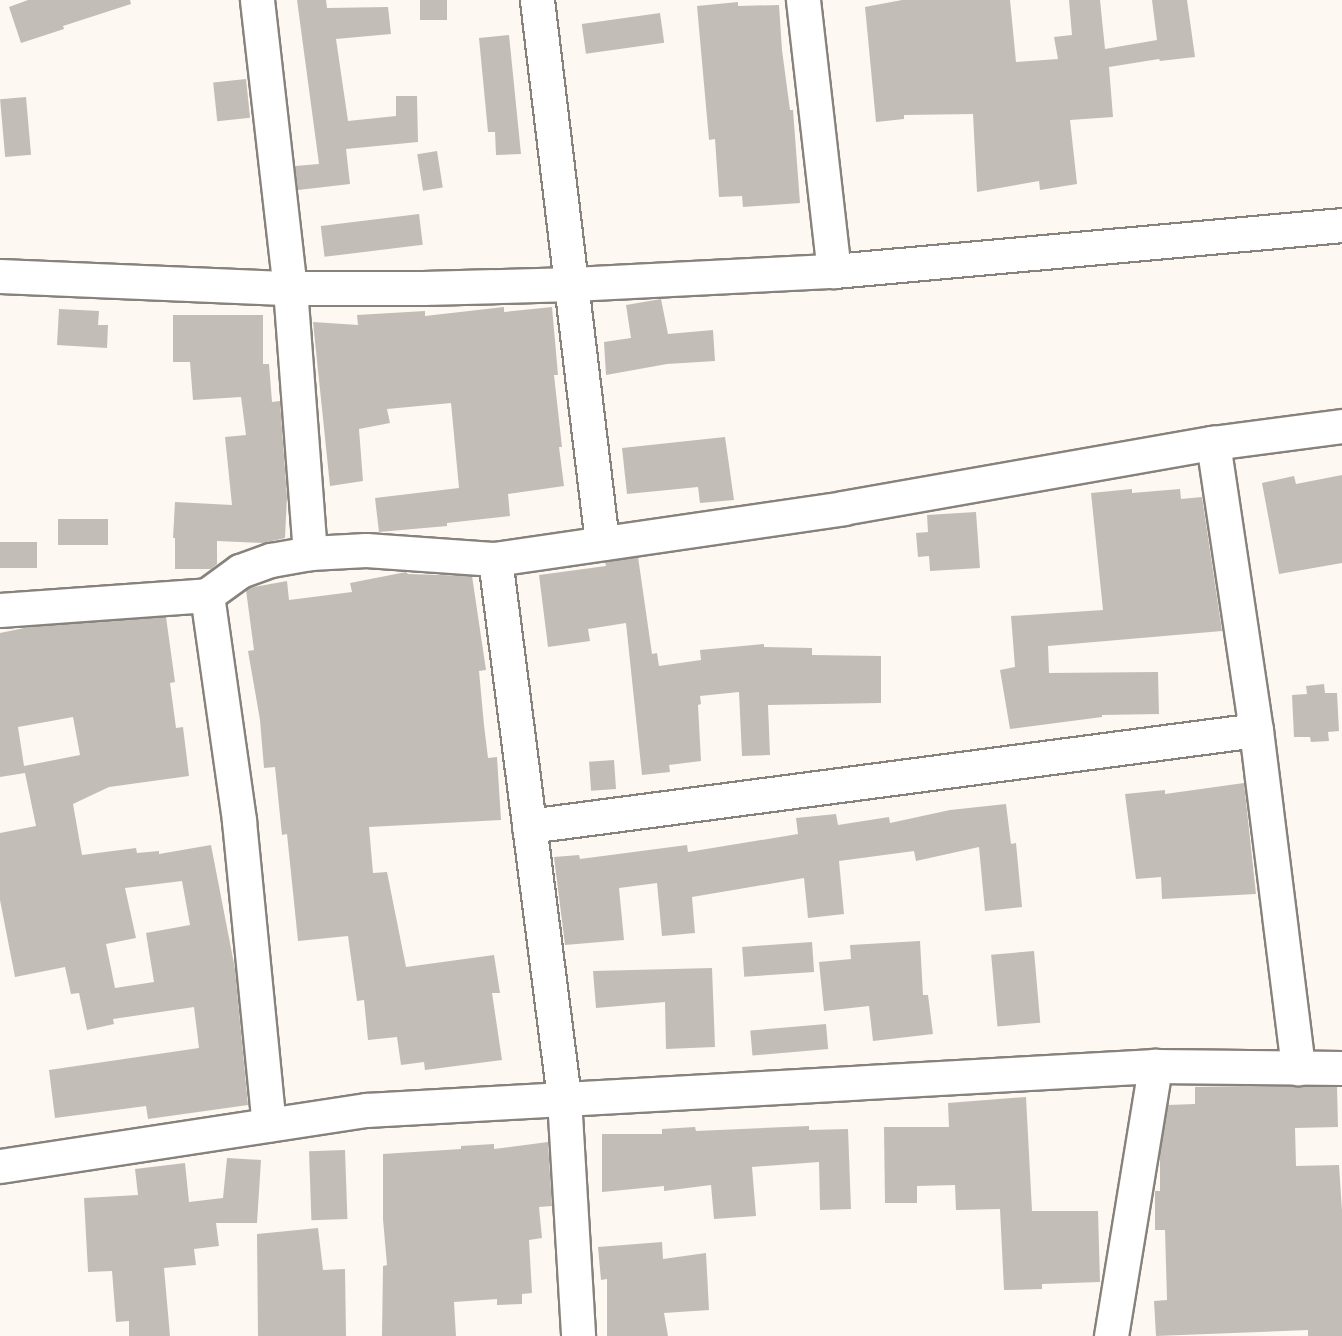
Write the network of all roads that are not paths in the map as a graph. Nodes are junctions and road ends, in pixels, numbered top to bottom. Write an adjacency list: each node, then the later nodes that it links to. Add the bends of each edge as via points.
1 (257, 0): 8 (street)
2 (537, 0): 7 (street)
3 (803, 0): 5 (street)
4 (1342, 225): 5 (street)
5 (834, 271): 7 (street)
6 (0, 276): 8 (street)
7 (573, 284): 8 (street); 11 (street)
8 (290, 288): 12 (street)
9 (1342, 426): 10 (street)
10 (1213, 443): 11 (street, via 843,508); 16 (street)
11 (603, 543): 13 (street)
12 (310, 553): 13 (street, via 366,550); 14 (street, via 240,571)
13 (495, 559): 17 (street)
14 (207, 595): 15 (street); 22 (street, via 239,821)
15 (0, 610)
16 (1256, 730): 17 (street); 19 (street)
17 (529, 826): 21 (street)
18 (1155, 1066): 19 (street); 21 (street); 25 (street)
19 (1299, 1068): 20 (street)
20 (1342, 1068)
21 (564, 1098): 22 (street, via 366,1110); 24 (street)
22 (270, 1125): 23 (street)
23 (0, 1166)
24 (579, 1336)
25 (1111, 1336)

